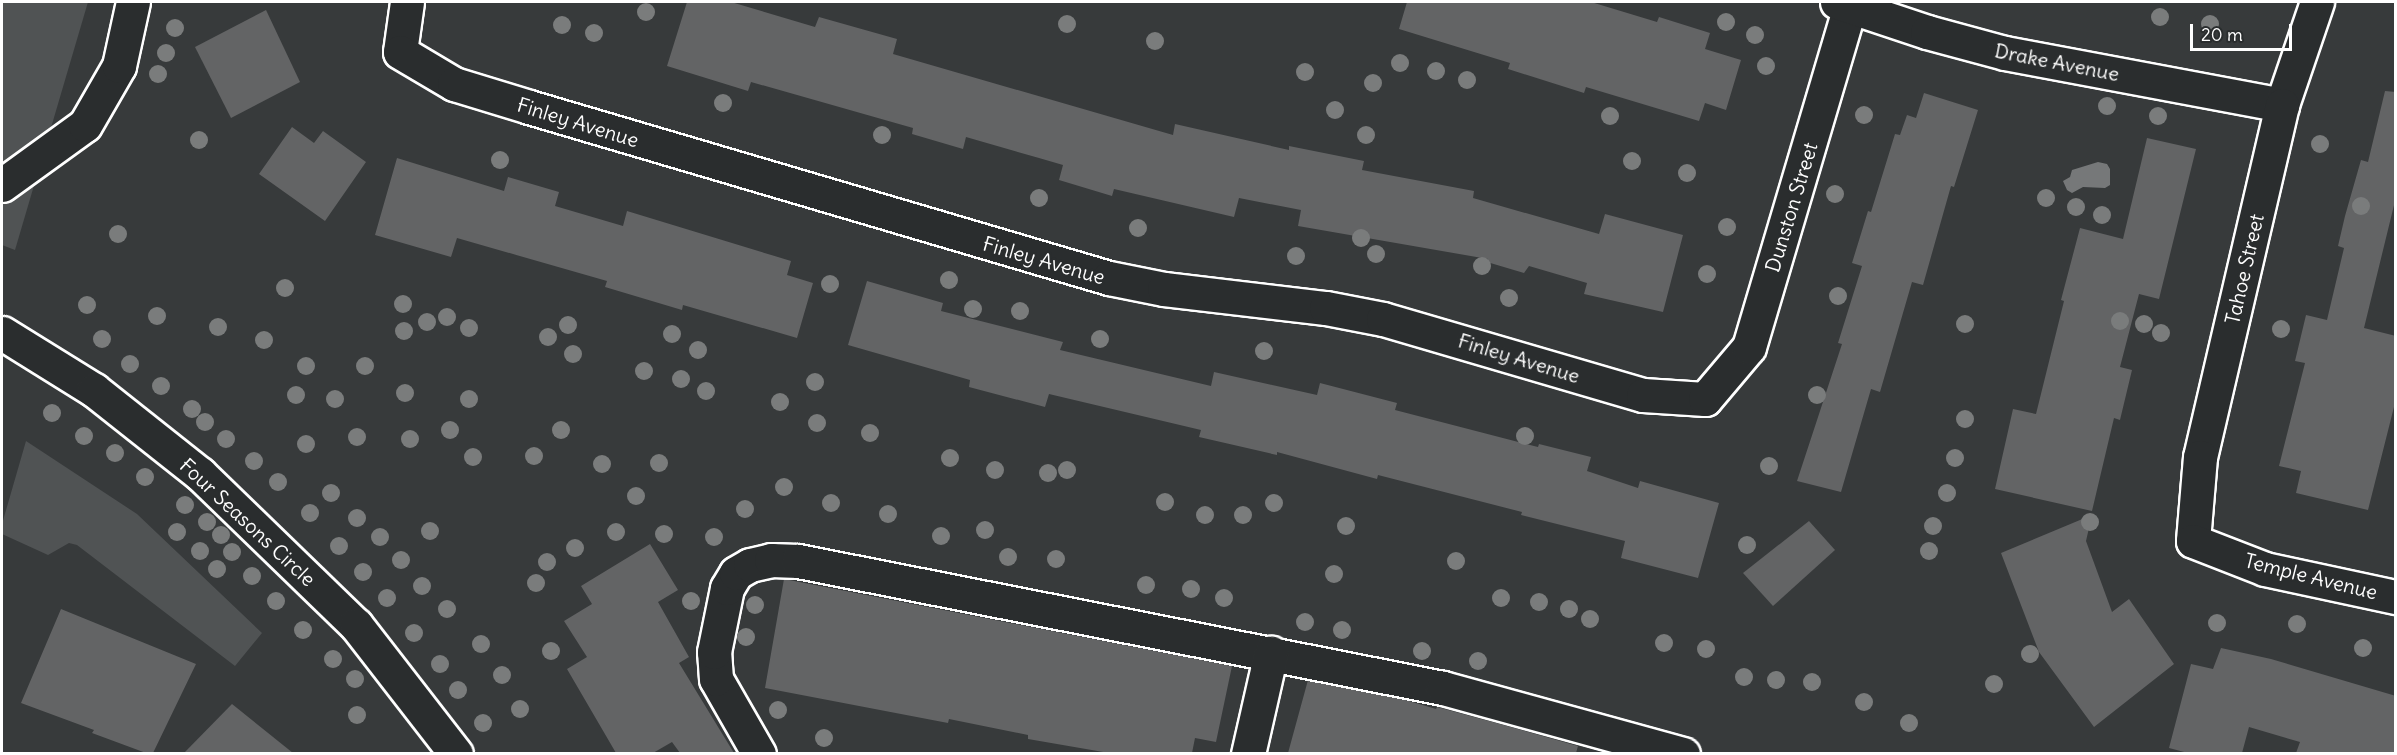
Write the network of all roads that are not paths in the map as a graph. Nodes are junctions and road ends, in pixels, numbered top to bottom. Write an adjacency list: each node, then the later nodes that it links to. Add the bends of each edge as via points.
1 (133, 2): 6 (street, via 119,66 85,125)
2 (407, 2): 8 (street, Finley Avenue, via 400,52 454,84 1109,278 1383,319 1643,395)
3 (2317, 2): 5 (street, Tahoe Street)
4 (1846, 3): 5 (street, Drake Avenue, via 1927,32 2005,53); 8 (street, Dunston Street, via 1749,347)
5 (2282, 105): 9 (street, Tahoe Street, via 2200,457)
6 (2, 185)
7 (2, 334): 12 (street, Four Seasons Circle, via 94,390 200,474 356,625)
8 (1705, 399)
9 (2193, 541): 10 (street, Temple Avenue, via 2265,569)
10 (2396, 597)
11 (1270, 653): 13 (street, via 798,561 771,560 736,573 727,588 714,652 716,679); 14 (street); 15 (street, via 1443,688)
12 (456, 753)
13 (759, 753)
14 (1248, 753)
15 (1683, 753)

